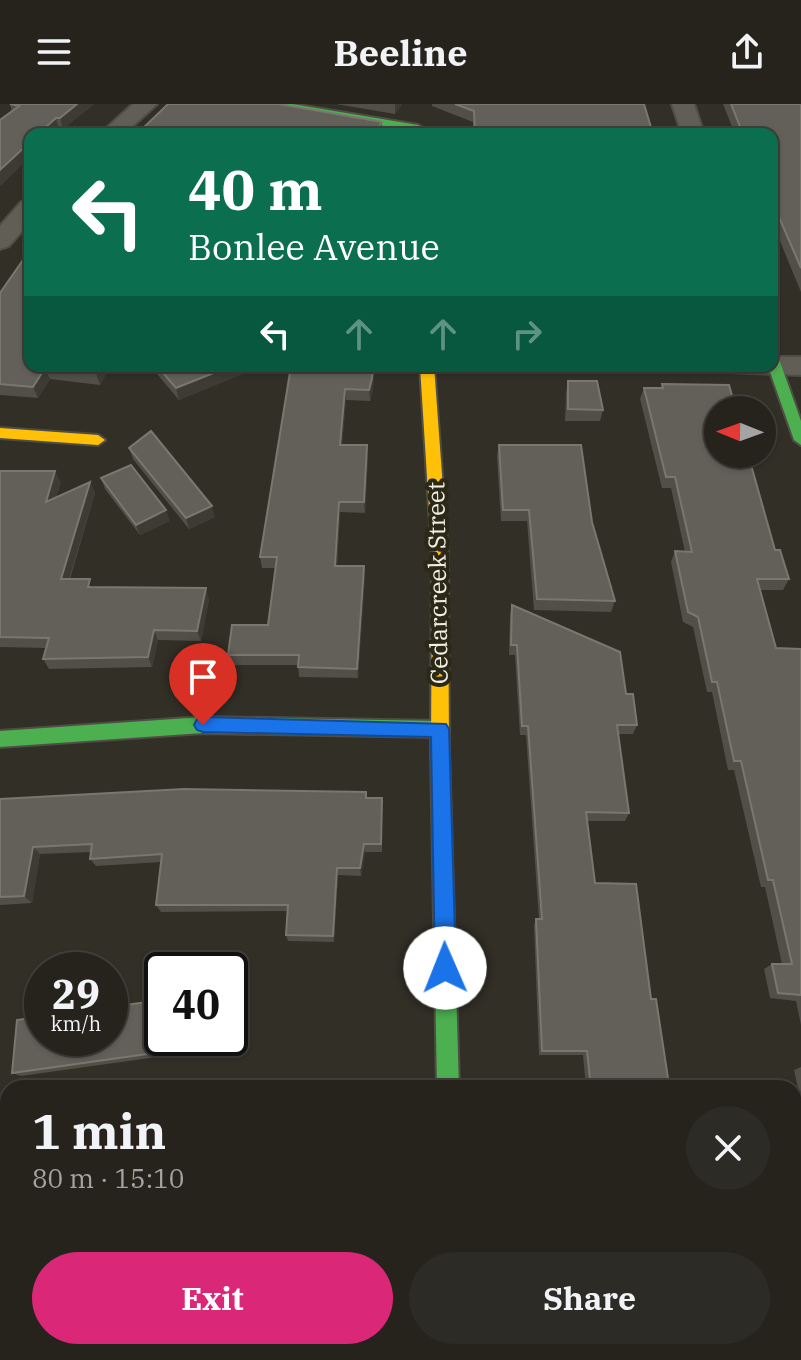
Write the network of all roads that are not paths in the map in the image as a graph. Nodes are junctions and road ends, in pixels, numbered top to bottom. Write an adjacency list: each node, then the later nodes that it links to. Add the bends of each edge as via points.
1 (146, 104): 4 (street)
2 (275, 104): 5 (street)
3 (683, 104): 6 (street)
4 (118, 128)
5 (402, 128)
6 (691, 128)
7 (24, 217): 8 (street)
8 (0, 241)
9 (783, 364): 13 (street)
10 (427, 372): 14 (street, Cedarcreek Street, via 440,556)
11 (0, 433): 12 (street)
12 (98, 440)
13 (801, 440)
14 (440, 729): 15 (street, via 203,725); 16 (street, Cedarcreek Street)
15 (0, 739)
16 (448, 1080)

